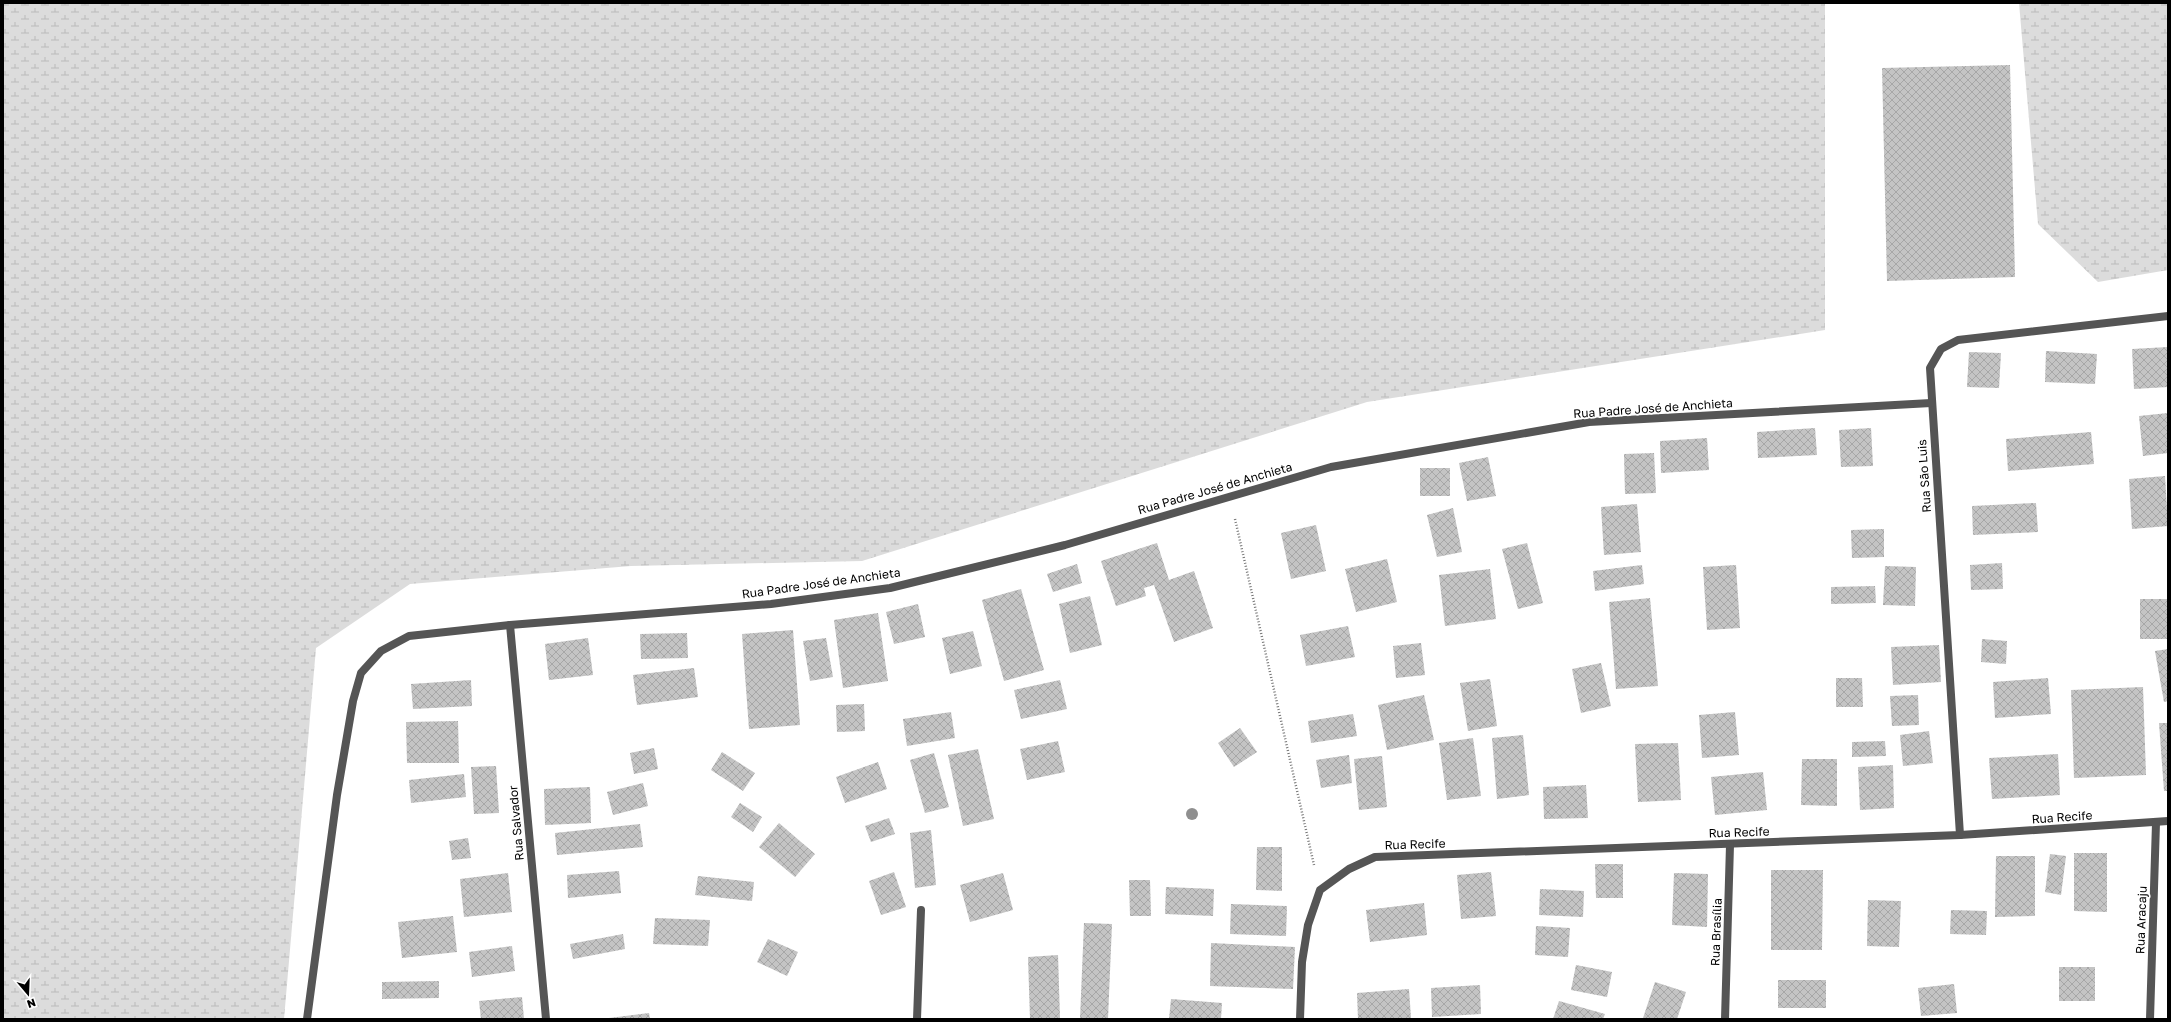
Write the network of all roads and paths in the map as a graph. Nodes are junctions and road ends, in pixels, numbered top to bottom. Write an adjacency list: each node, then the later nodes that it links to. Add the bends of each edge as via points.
1 (2168, 316): 2 (street, Rua São Luis, via 1958,340 1941,349 1930,368)
2 (1931, 403): 3 (street, Rua Padre José de Anchieta, via 1589,422 1331,467); 7 (street, Rua São Luis)
3 (1229, 495): 4 (street, Rua Padre José de Anchieta, via 1065,544 890,588 771,604); 9 (path)
4 (510, 624): 11 (street, Rua Padre José de Anchieta, via 409,636 381,651 362,673 352,700); 12 (street, Rua Salvador)
5 (2168, 821): 6 (street, Rua Recife)
6 (2156, 823): 7 (street, Rua Recife); 16 (street, Rua Aracaju)
7 (1960, 835): 8 (street, Rua Recife)
8 (1730, 845): 9 (street, Rua Recife, via 1375,858 1349,869); 15 (street, Rua Brasília)
9 (1320, 890): 14 (street, via 1308,925 1302,962)
10 (921, 910): 13 (street)
11 (307, 1019)
12 (546, 1019)
13 (917, 1019)
14 (1300, 1019)
15 (1725, 1019)
16 (2150, 1019)

